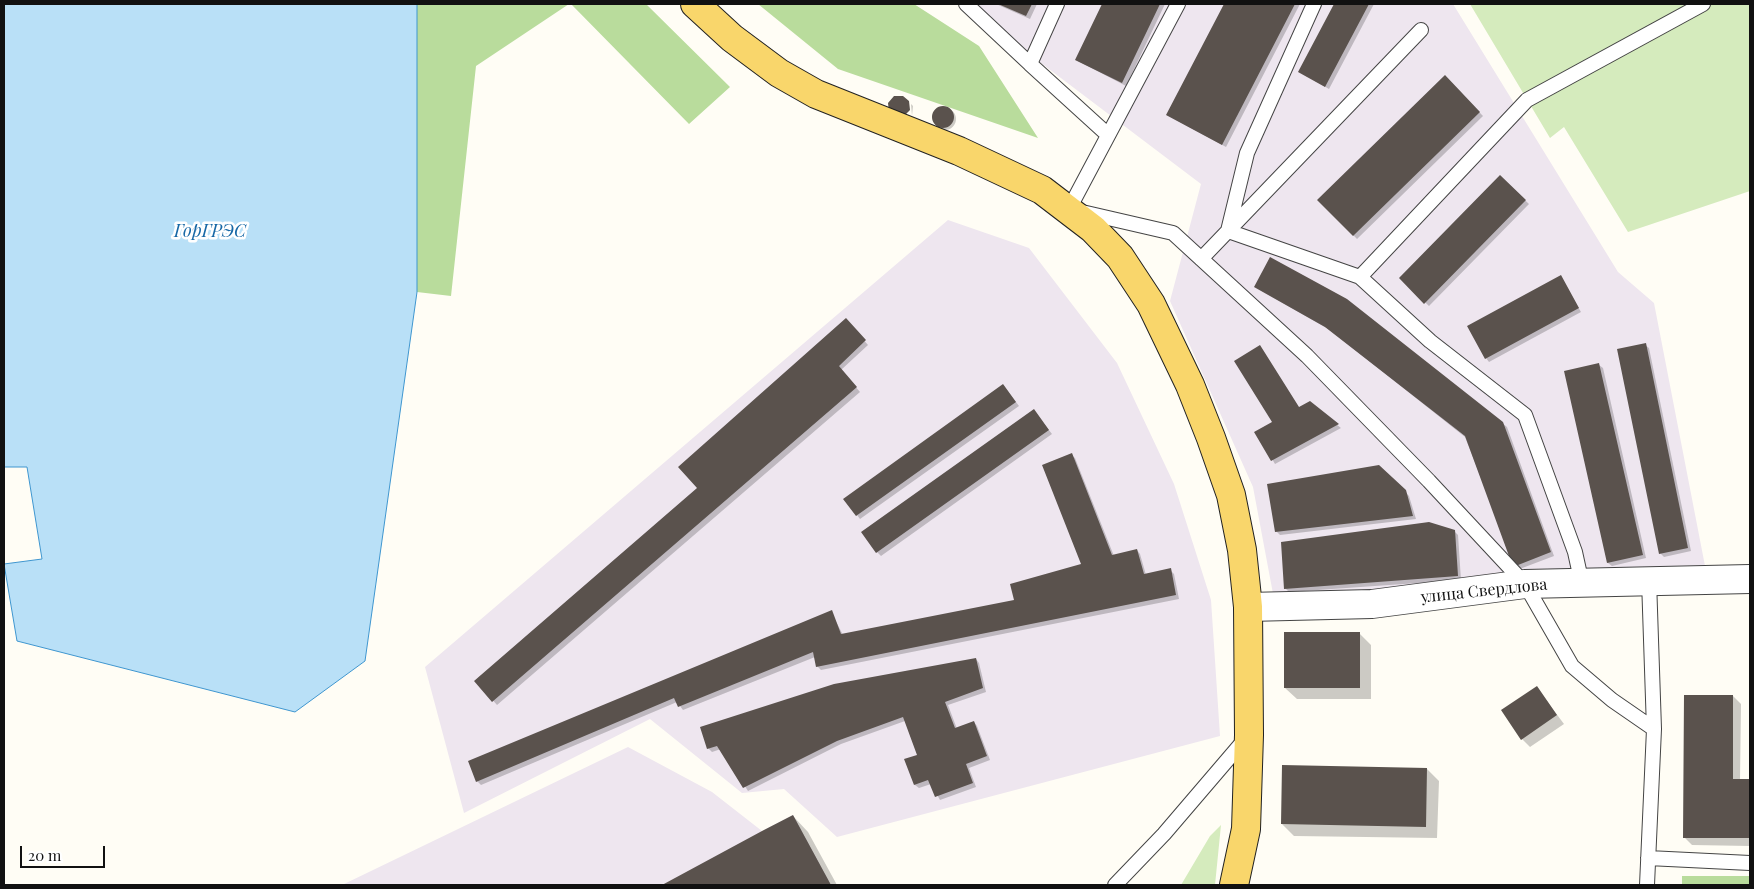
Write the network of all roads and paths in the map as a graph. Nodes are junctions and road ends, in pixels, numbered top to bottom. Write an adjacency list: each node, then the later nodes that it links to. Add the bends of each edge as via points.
1 (695, 4): 10 (main road, via 740,44 779,73 816,94 1005,171 1042,190)
2 (966, 4): 8 (lane)
3 (1056, 4): 8 (lane)
4 (1178, 4): 9 (lane)
5 (1314, 4): 11 (lane, via 1247,153)
6 (1703, 4): 13 (lane, via 1527,100)
7 (1421, 30): 11 (lane)
8 (1030, 64): 9 (lane)
9 (1108, 135): 10 (lane)
10 (1069, 209): 12 (lane, via 1173,233); 18 (main road, via 1120,257 1151,304 1190,385 1231,494 1242,550)
11 (1228, 231): 12 (lane); 13 (lane)
12 (1201, 259): 16 (lane, via 1306,356)
13 (1360, 277): 17 (lane, via 1430,342 1525,415 1575,552)
14 (1750, 579): 15 (street, улица Свердлова)
15 (1649, 580): 17 (street, улица Свердлова); 19 (lane)
16 (1525, 584): 17 (street, улица Свердлова); 18 (street, улица Свердлова, via 1372,604); 19 (lane, via 1572,666)
17 (1582, 584)
18 (1248, 607): 20 (main road)
19 (1654, 730): 21 (lane)
20 (1249, 735): 23 (lane, via 1164,834); 24 (main road, via 1246,828)
21 (1648, 858): 22 (lane); 25 (lane)
22 (1750, 863)
23 (1115, 885)
24 (1234, 885)
25 (1647, 885)

